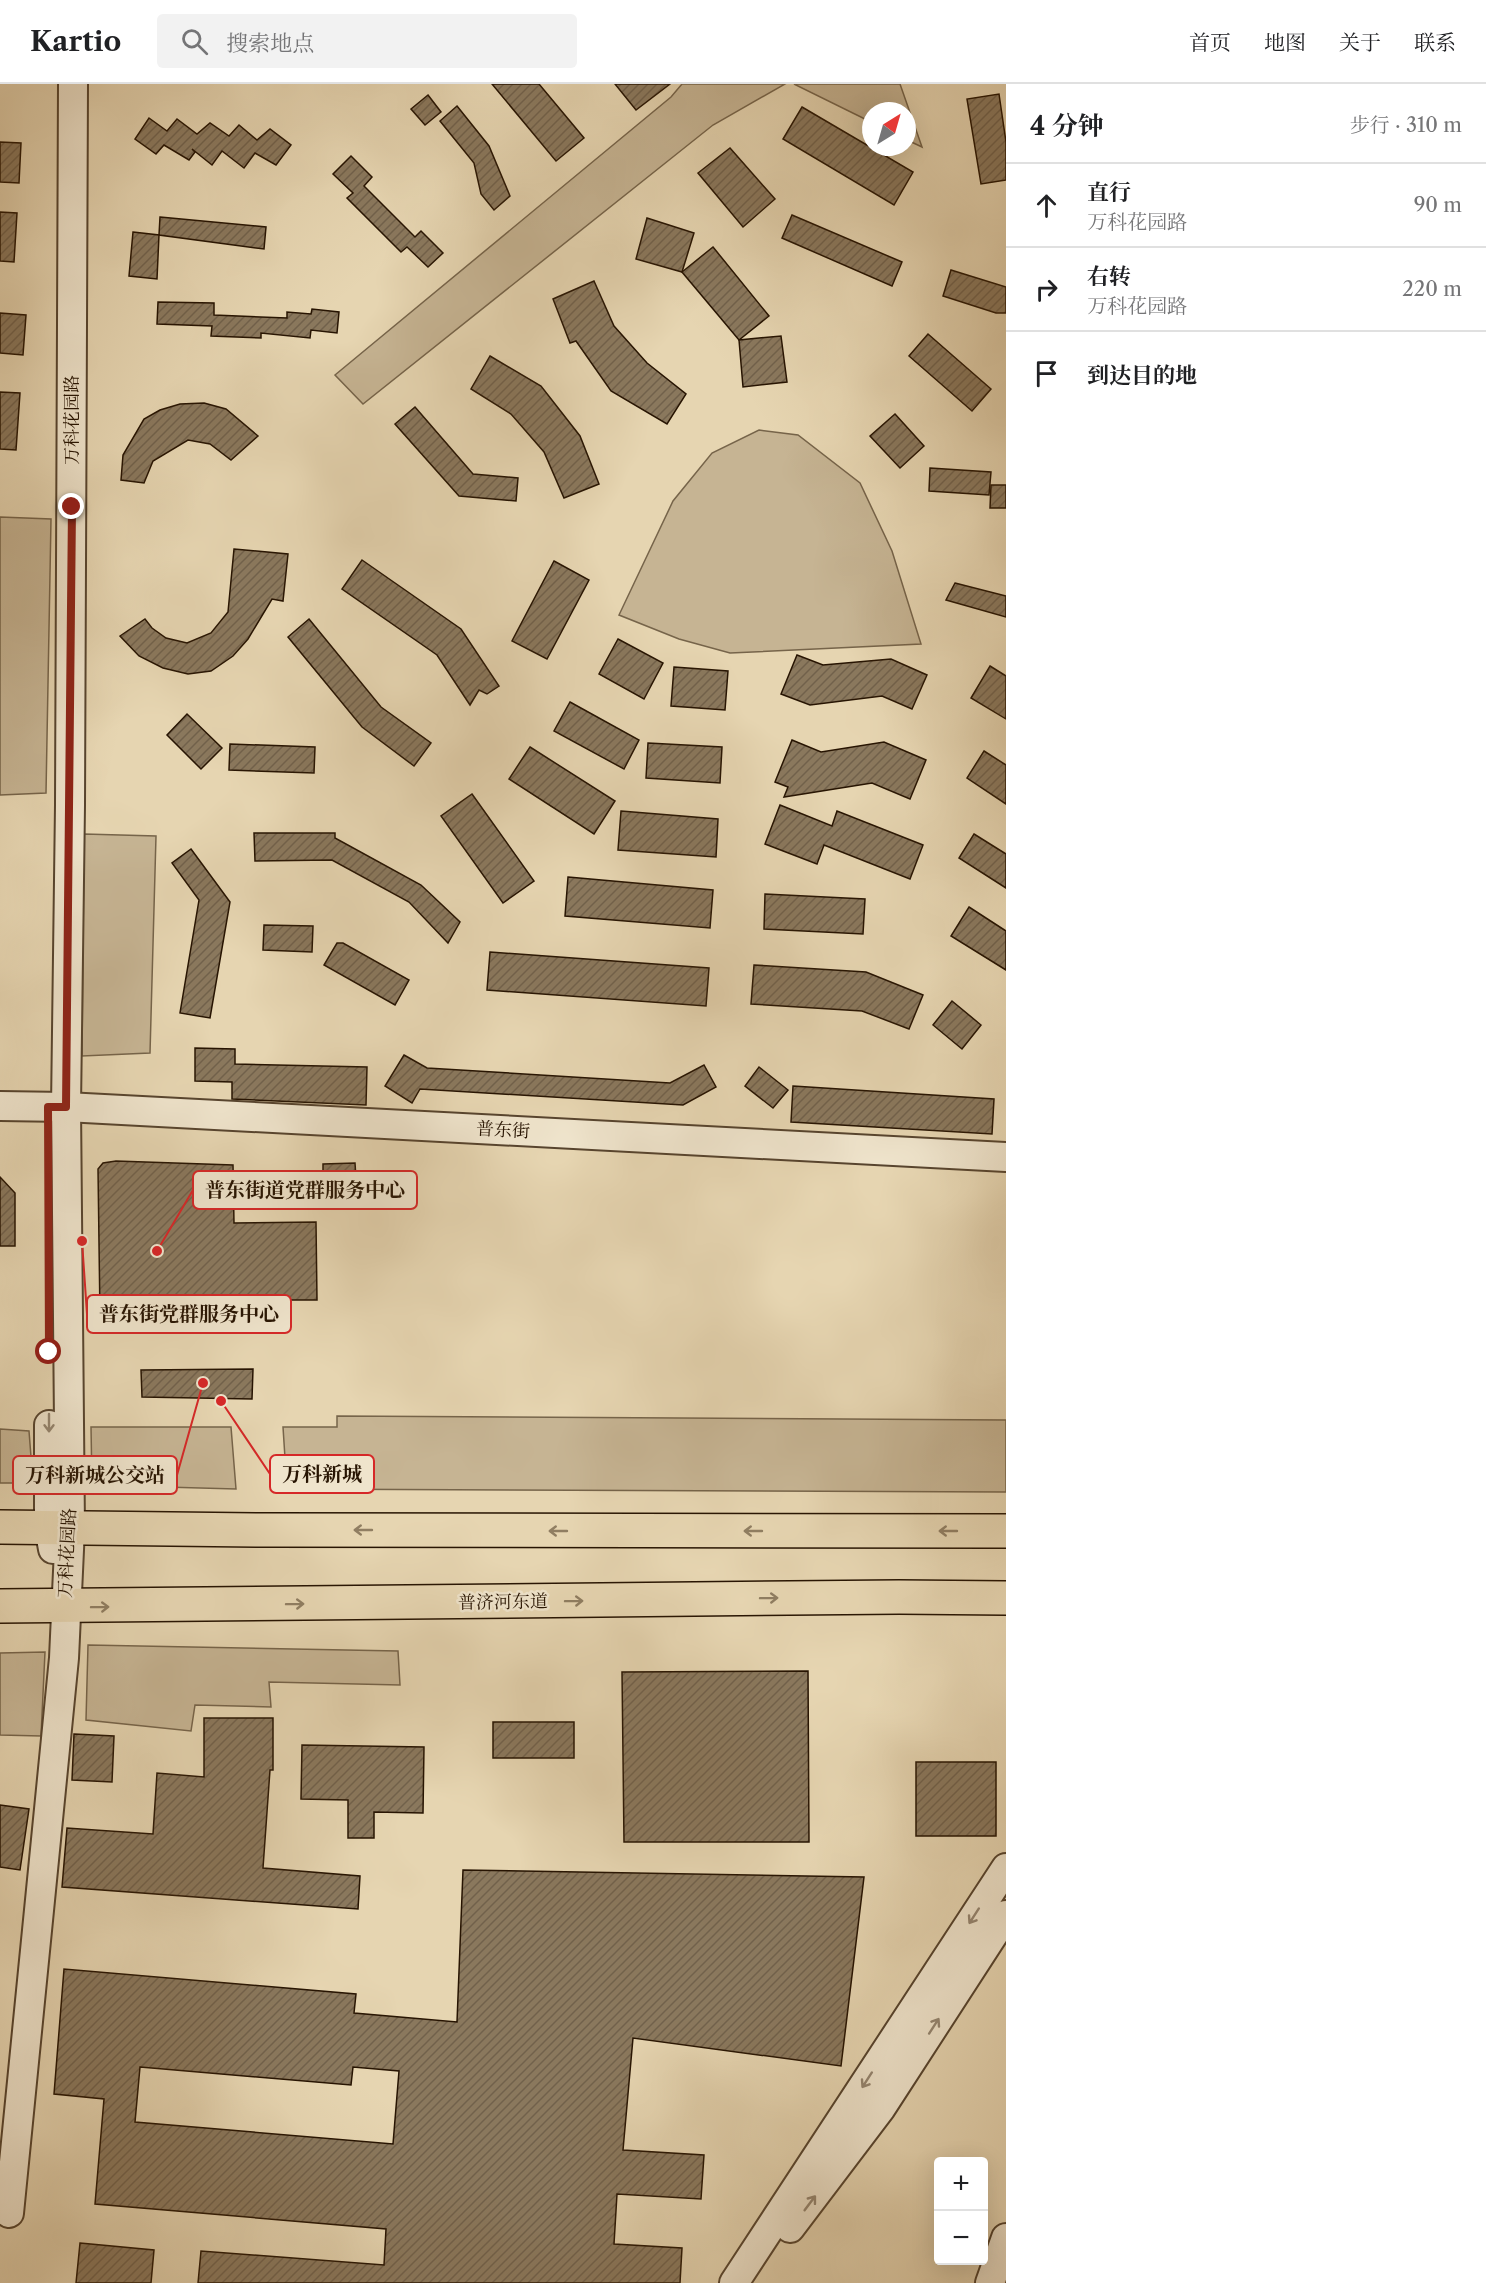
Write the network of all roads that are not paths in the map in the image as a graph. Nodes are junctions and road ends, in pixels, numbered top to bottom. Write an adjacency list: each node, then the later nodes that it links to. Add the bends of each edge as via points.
1 (57, 84): 4 (street, 万科花园路)
2 (73, 84): 4 (street, 万科花园路, via 70,793)
3 (0, 1106): 4 (street, 普东街)
4 (57, 1107): 5 (street, 普东街); 7 (street, 万科花园路)
5 (1006, 1157)
6 (0, 1527): 7 (main road)
7 (60, 1528): 8 (main road, one-way to 7); 11 (street, 万科花园路)
8 (1006, 1532)
9 (1006, 1598): 11 (main road, 普济河东道, one-way to 9)
10 (0, 1606): 11 (main road, 普济河东道)
11 (65, 1607): 14 (street, 万科花园路, via 64,1658)
12 (1006, 1868): 16 (street, one-way to 16)
13 (1006, 1915): 17 (street, one-way to 13, via 881,2108)
14 (9, 2212)
15 (1006, 2238): 18 (street)
16 (734, 2283)
17 (750, 2283)
18 (990, 2283)

